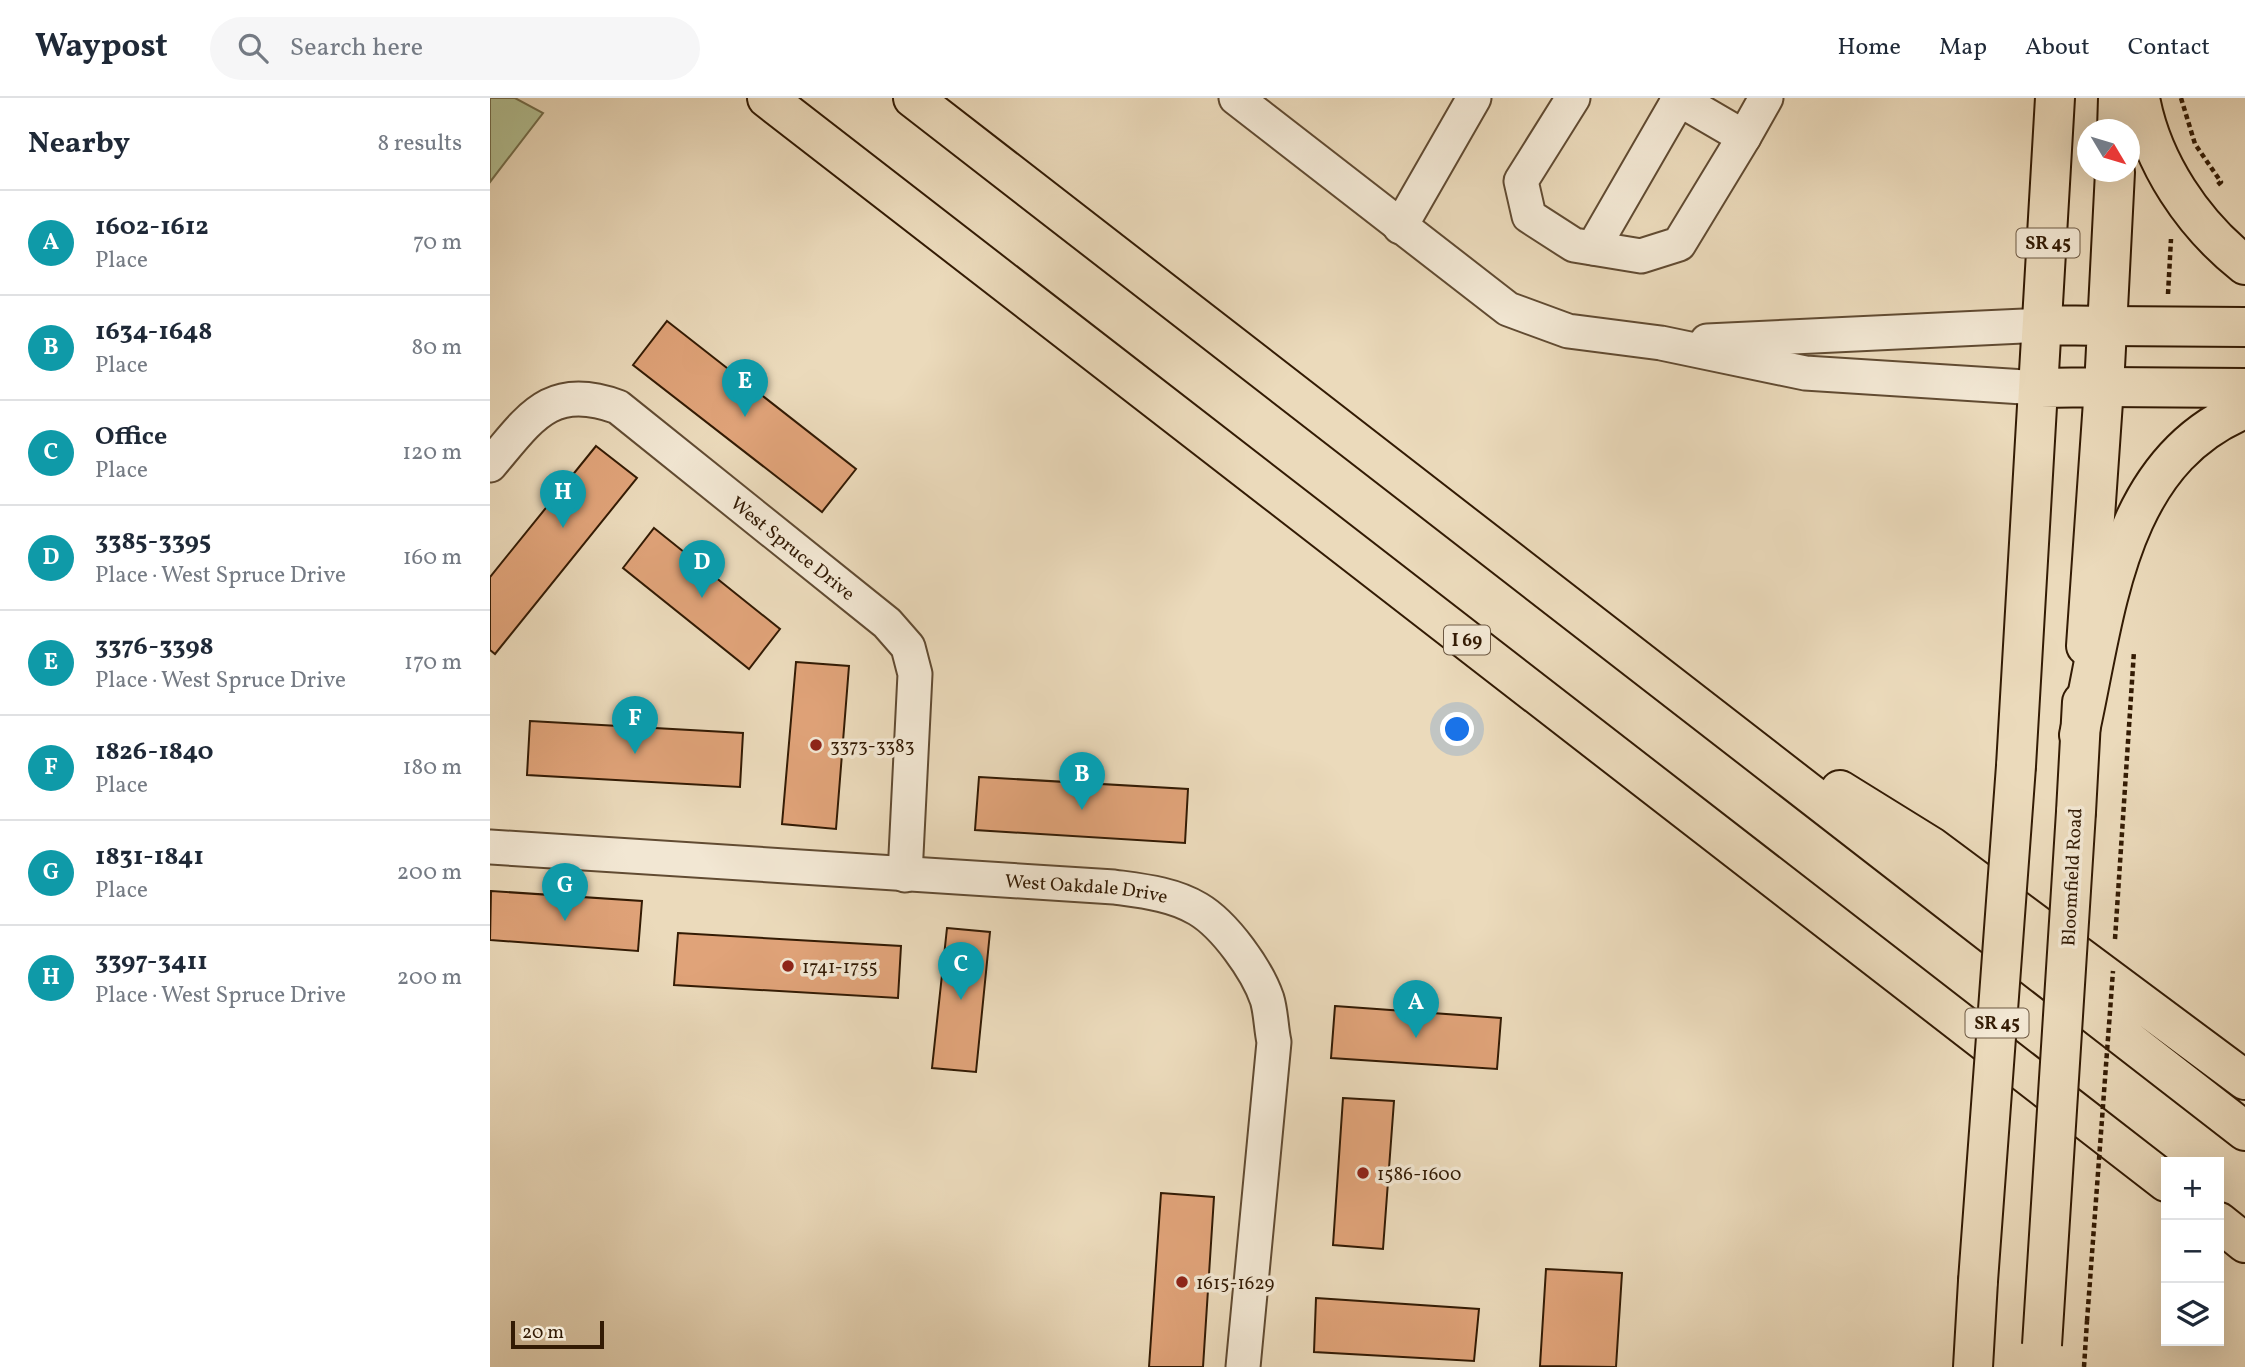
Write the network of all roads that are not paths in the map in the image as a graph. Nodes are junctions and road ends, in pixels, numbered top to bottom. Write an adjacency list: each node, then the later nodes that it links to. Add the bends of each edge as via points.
1 (767, 98): 32 (main road, I 69)
2 (913, 98): 26 (main road)
3 (1236, 98): 14 (street)
4 (1474, 98): 14 (street)
5 (1573, 98): 15 (street, via 1521,181 1529,216 1574,245)
6 (2055, 98): 17 (main road, SR 45)
7 (2118, 98): 11 (main road)
8 (2140, 98): 16 (main road, via 2168,175 2210,235)
9 (1678, 99): 12 (street); 15 (street)
10 (1760, 100): 12 (street)
11 (2117, 119)
12 (1744, 137): 15 (street, via 1679,244 1641,256)
13 (2114, 182): 18 (main road, Bloomfield Road)
14 (1400, 227): 20 (street, via 1508,309 1568,331)
15 (1593, 248)
16 (2245, 265)
17 (2044, 325): 18 (main road); 20 (street); 23 (main road, SR 45)
18 (2107, 326): 19 (main road); 21 (main road, Bloomfield Road)
19 (2245, 327)
20 (1661, 343): 23 (street, via 1805,373)
21 (2104, 387): 22 (main road); 23 (main road); 27 (main road, Bloomfield Road)
22 (2245, 387)
23 (2040, 388): 37 (main road, SR 45, bridge)
24 (2245, 409): 27 (main road, via 2185,446 2140,507 2123,544)
25 (490, 466): 29 (street, West Spruce Drive, via 531,417 550,402 596,399 618,407 887,623 908,647 915,674)
26 (1660, 677): 30 (main road, via 1932,847); 31 (main road)
27 (2079, 735): 35 (main road, Bloomfield Road, bridge)
28 (490, 847): 29 (street, West Oakdale Drive)
29 (905, 875): 36 (street, West Oakdale Drive, via 1157,893 1199,909 1252,969 1267,1000 1274,1042)
30 (2245, 1080)
31 (2245, 1131)
32 (2161, 1178)
33 (2224, 1226): 34 (main road)
34 (2245, 1243)
35 (2041, 1356)
36 (1243, 1367)
37 (1973, 1367)

